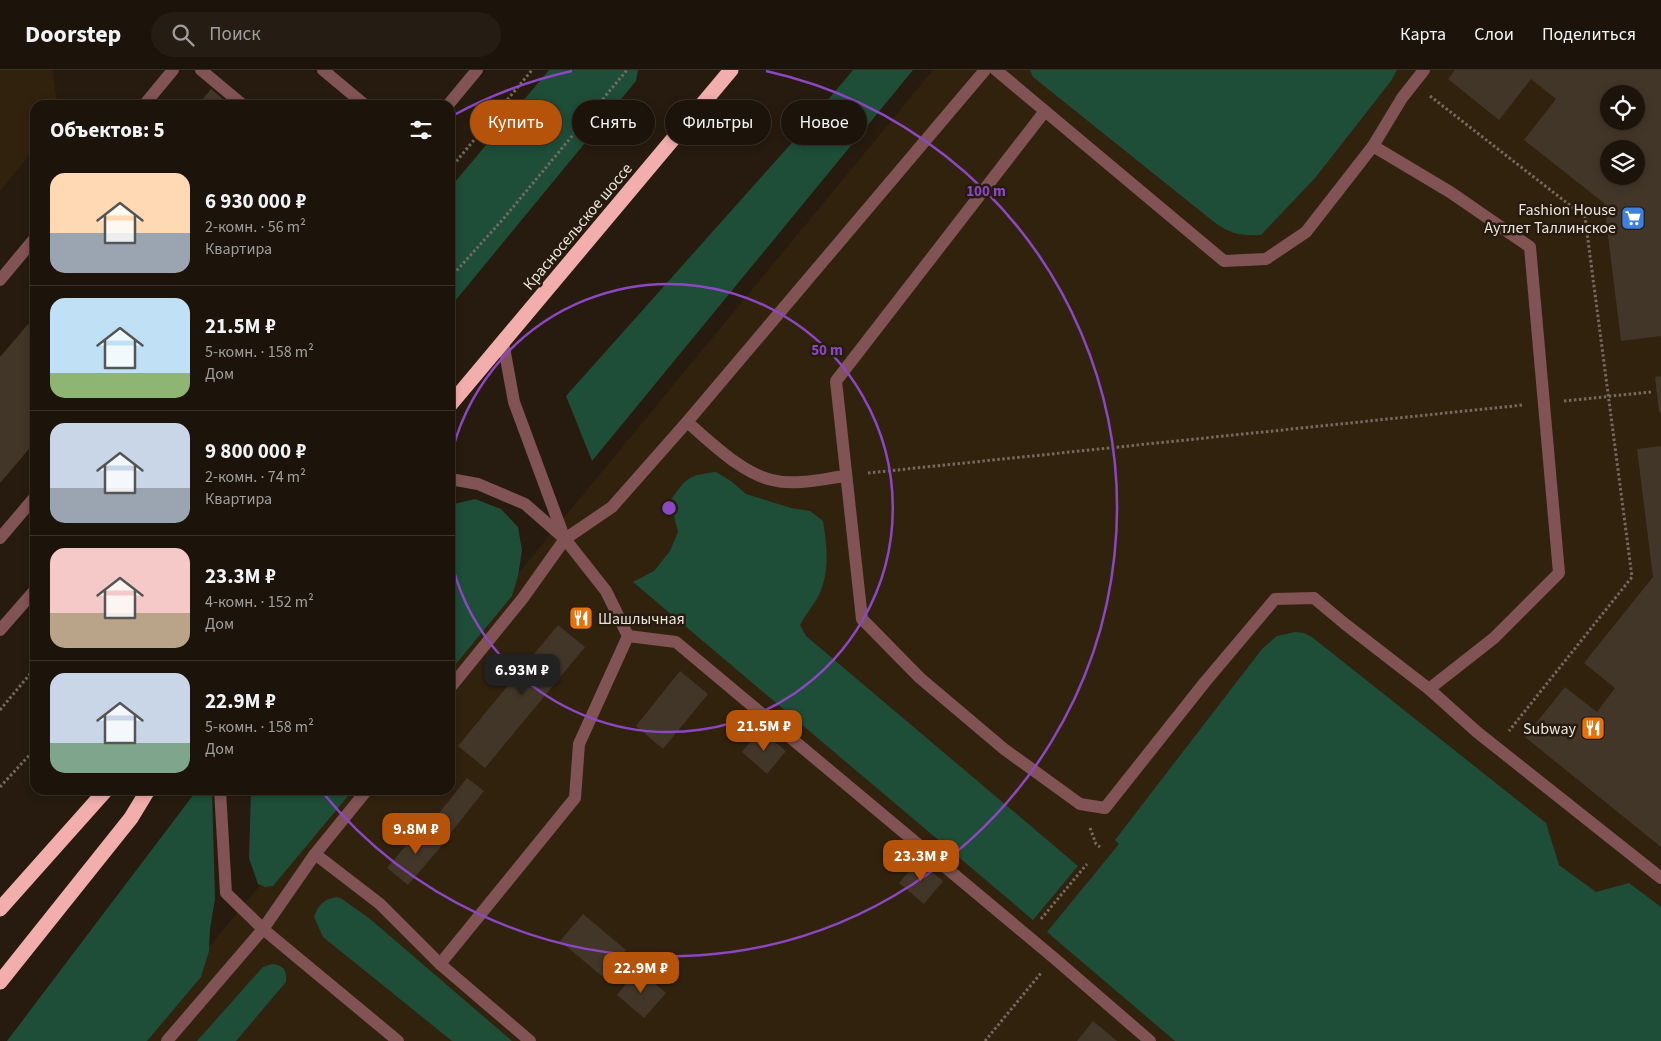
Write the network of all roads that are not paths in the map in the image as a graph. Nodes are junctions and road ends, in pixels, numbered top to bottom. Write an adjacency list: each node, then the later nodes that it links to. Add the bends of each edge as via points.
1 (173, 70): 9 (lane)
2 (201, 70): 10 (lane)
3 (322, 70): 11 (lane)
4 (477, 70): 12 (lane)
5 (731, 70): 17 (highway, Красносельское шоссе)
6 (985, 70): 19 (lane)
7 (996, 70): 13 (lane)
8 (1424, 70): 14 (lane, via 1402,98)
9 (148, 100)
10 (237, 100)
11 (359, 100)
12 (452, 100)
13 (1046, 111): 14 (lane, via 1224,261 1266,259 1306,232); 20 (lane, via 836,381)
14 (1373, 146): 29 (lane, via 1450,192 1530,247 1559,573 1494,638)
15 (30, 244): 16 (lane)
16 (0, 280)
17 (503, 342): 18 (highway, Красносельское шоссе); 24 (lane, via 514,402)
18 (455, 399)
19 (687, 422): 20 (lane, via 743,468 772,480 796,482); 24 (lane, via 612,507)
20 (845, 476): 29 (lane, via 862,619 920,678 1004,748 1080,804 1105,808 1275,599 1314,598)
21 (455, 480): 24 (lane, via 478,484 525,504)
22 (30, 503): 23 (lane)
23 (0, 538)
24 (565, 539): 27 (lane, via 606,592); 28 (lane, via 524,598)
25 (30, 596): 26 (lane)
26 (0, 630)
27 (628, 636): 38 (lane, via 579,744 575,798); 43 (lane, via 676,642)
28 (455, 682)
29 (1429, 689): 35 (lane, via 1477,732)
30 (102, 795): 36 (highway)
31 (145, 795): 39 (highway)
32 (220, 795): 37 (lane, via 226,893)
33 (363, 795): 34 (lane)
34 (315, 854): 37 (lane); 38 (lane, via 380,904)
35 (1661, 878)
36 (0, 909)
37 (263, 929): 40 (lane); 41 (lane)
38 (440, 964): 42 (lane)
39 (0, 982)
40 (167, 1041)
41 (398, 1041)
42 (530, 1041)
43 (1150, 1041)

